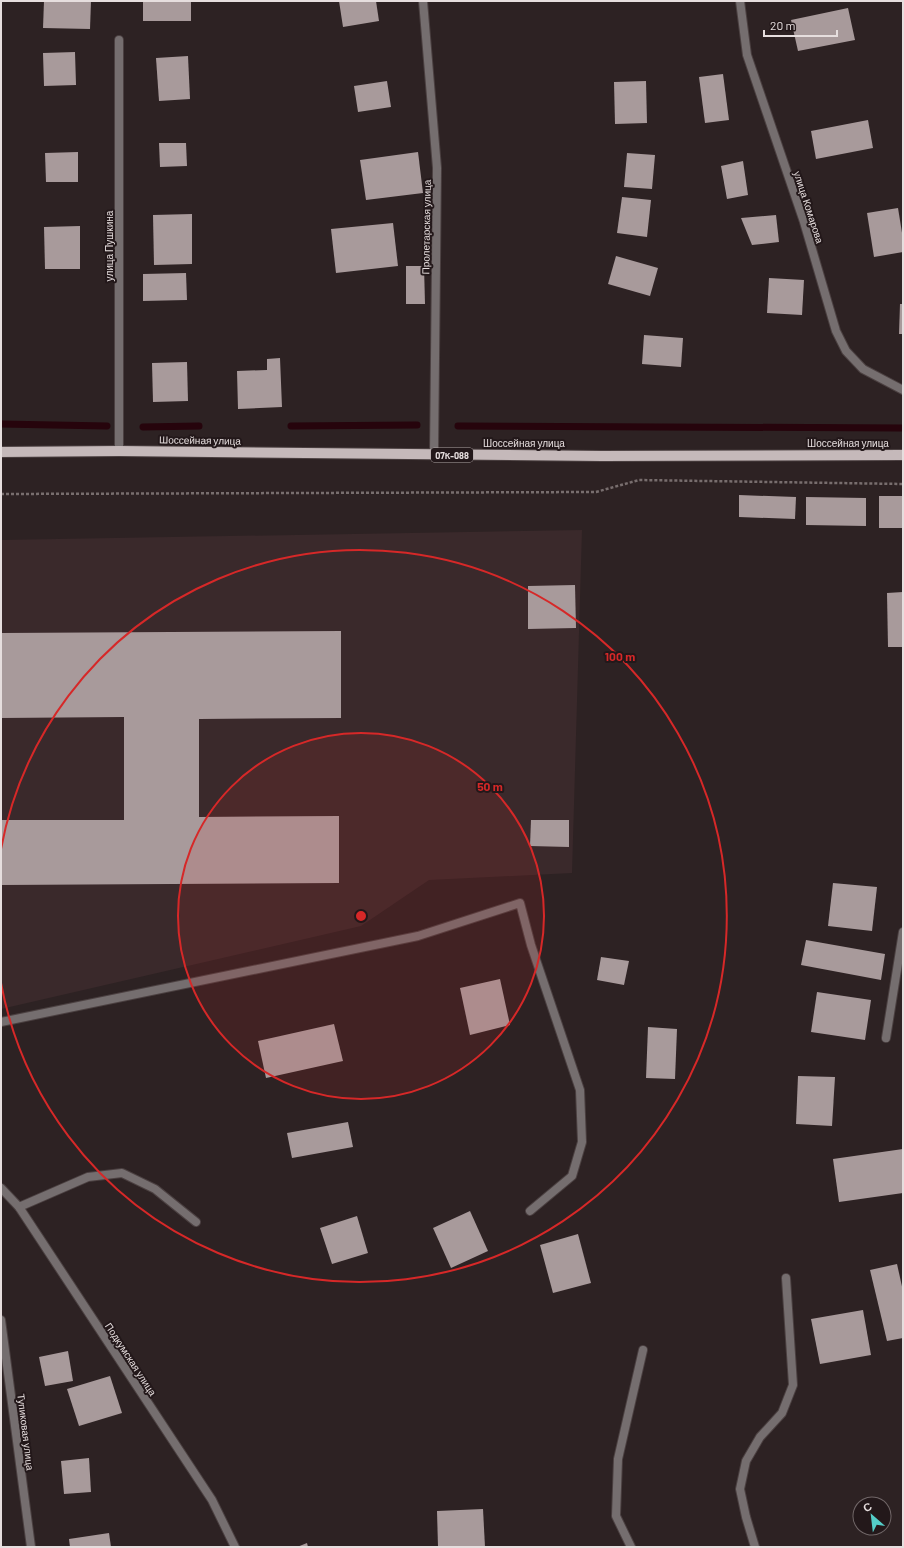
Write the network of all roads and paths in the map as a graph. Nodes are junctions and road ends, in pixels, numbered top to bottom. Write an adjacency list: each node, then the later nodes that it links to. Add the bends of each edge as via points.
1 (422, 1): 7 (street, Пролетарская улица, via 437,168)
2 (740, 1): 4 (street, улица Комарова, via 748,55 804,222 836,331 846,351 864,369)
3 (119, 40): 5 (street, улица Пушкина)
4 (903, 390)
5 (119, 451): 6 (main road, Шоссейная улица / 07К-088); 7 (main road, Шоссейная улица / 07К-088)
6 (1, 452)
7 (434, 454): 8 (main road, Шоссейная улица / 07К-088)
8 (903, 455)
9 (903, 484): 10 (path, via 639,480 596,492)
10 (1, 494)
11 (903, 932): 13 (street)
12 (1, 1022): 16 (street, via 418,936 520,903 531,945 580,1090 582,1142 572,1176)
13 (886, 1038)
14 (1, 1188): 15 (street, Подкумская улица)
15 (19, 1207): 17 (street, via 88,1177 122,1173 155,1189); 22 (street, Подкумская улица, via 212,1500)
16 (530, 1211)
17 (196, 1222)
18 (786, 1278): 24 (street, via 793,1385 782,1413 760,1437 746,1461 740,1489)
19 (1, 1320): 21 (street, Тупиковая улица)
20 (643, 1350): 23 (street, via 618,1459 616,1516)
21 (31, 1547)
22 (235, 1547)
23 (631, 1547)
24 (755, 1547)

